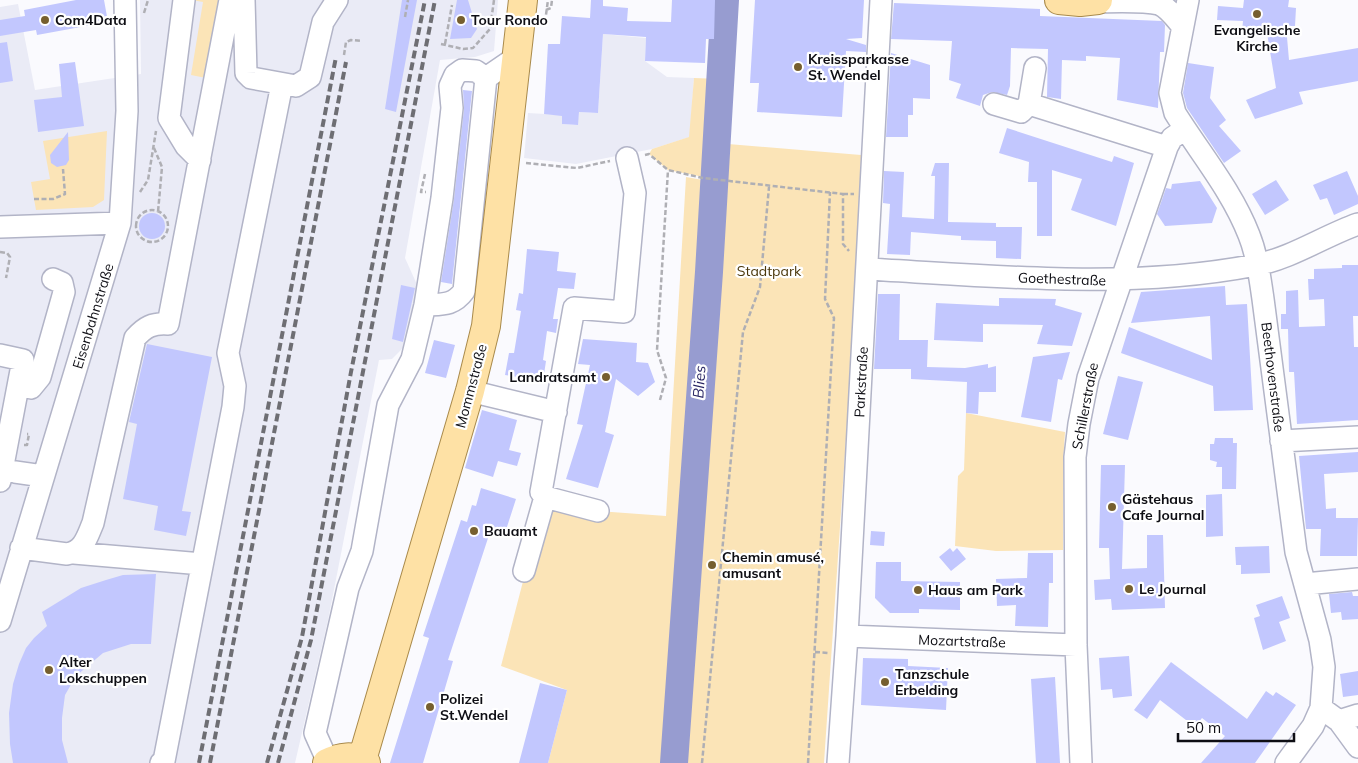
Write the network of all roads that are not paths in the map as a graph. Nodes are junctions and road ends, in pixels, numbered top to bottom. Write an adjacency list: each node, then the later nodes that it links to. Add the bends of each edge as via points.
1 (125, 0): 22 (street, Eisenbahnstraße, via 127,111)
2 (184, 0): 21 (street, via 169,118 174,130)
3 (230, 0): 21 (street)
4 (244, 0): 14 (street, via 246,73 251,78)
5 (336, 0): 14 (street, via 323,22 310,77 296,86)
6 (881, 0): 25 (street, Parkstraße)
7 (1188, 0): 10 (street, Beethovenstraße)
8 (1083, 1): 10 (street, via 1160,4)
9 (538, 8): 11 (main road, Mommstraße); 18 (main road, via 526,74)
10 (1182, 26): 17 (street, Beethovenstraße, via 1170,93 1175,113)
11 (518, 56): 13 (street); 18 (main road, Mommstraße)
12 (1035, 68): 16 (street)
13 (486, 78): 29 (street, via 464,291 449,304); 29 (street, via 476,71 462,70 451,81 452,108 442,198)
14 (282, 84): 42 (street, via 228,353 235,386 233,407)
15 (994, 104): 16 (street, via 1021,112)
16 (1029, 104): 19 (street)
17 (1185, 130): 19 (street, Schillerstraße, via 1172,138); 26 (street, Beethovenstraße, via 1237,210 1250,236)
18 (507, 138): 31 (main road, Mommstraße, via 486,326)
19 (1167, 147): 28 (street, Schillerstraße)
20 (627, 158): 33 (street, via 635,193 624,312 574,308)
21 (200, 160): 41 (street, via 168,324 145,327 135,338 92,523 84,544)
22 (120, 223): 24 (street); 37 (street, Eisenbahnstraße)
23 (1358, 224): 26 (street, Goethestraße)
24 (0, 227)
25 (867, 263): 28 (street, Goethestraße, via 1084,281); 47 (street, Parkstraße)
26 (1258, 265): 28 (street, Goethestraße); 35 (street, Beethovenstraße)
27 (53, 279): 32 (street, via 62,283 64,292 40,376)
28 (1122, 281): 48 (street, Schillerstraße, via 1088,378 1079,424 1075,457)
29 (425, 305): 54 (street, via 412,359 388,405 362,551 348,588 315,733)
30 (0, 355): 36 (street, via 23,360)
31 (472, 384): 33 (street); 52 (main road, Mommstraße)
32 (32, 388)
33 (557, 404): 38 (street, via 541,492)
34 (1358, 437): 35 (street)
35 (1281, 440): 45 (street, Beethovenstraße, via 1296,552)
36 (7, 476): 37 (street)
37 (43, 476): 40 (street, Eisenbahnstraße)
38 (544, 498): 39 (street); 43 (street)
39 (598, 512)
40 (21, 548): 41 (street); 46 (street, Eisenbahnstraße)
41 (74, 553): 42 (street)
42 (202, 564): 53 (street, via 178,697)
43 (524, 571)
44 (1358, 579): 45 (street)
45 (1305, 584): 49 (street, Beethovenstraße, via 1320,640 1324,675)
46 (0, 622)
47 (847, 636): 48 (street, Mozartstraße); 55 (street, Parkstraße)
48 (1076, 645): 56 (street, Schillerstraße)
49 (1321, 708): 50 (street); 57 (street, Beethovenstraße, via 1313,726)
50 (1349, 718): 51 (street)
51 (1358, 747)
52 (364, 761): 54 (main road, Mommstraße, via 344,757)
53 (161, 763)
54 (328, 763)
55 (838, 763)
56 (1081, 763)
57 (1286, 763)

